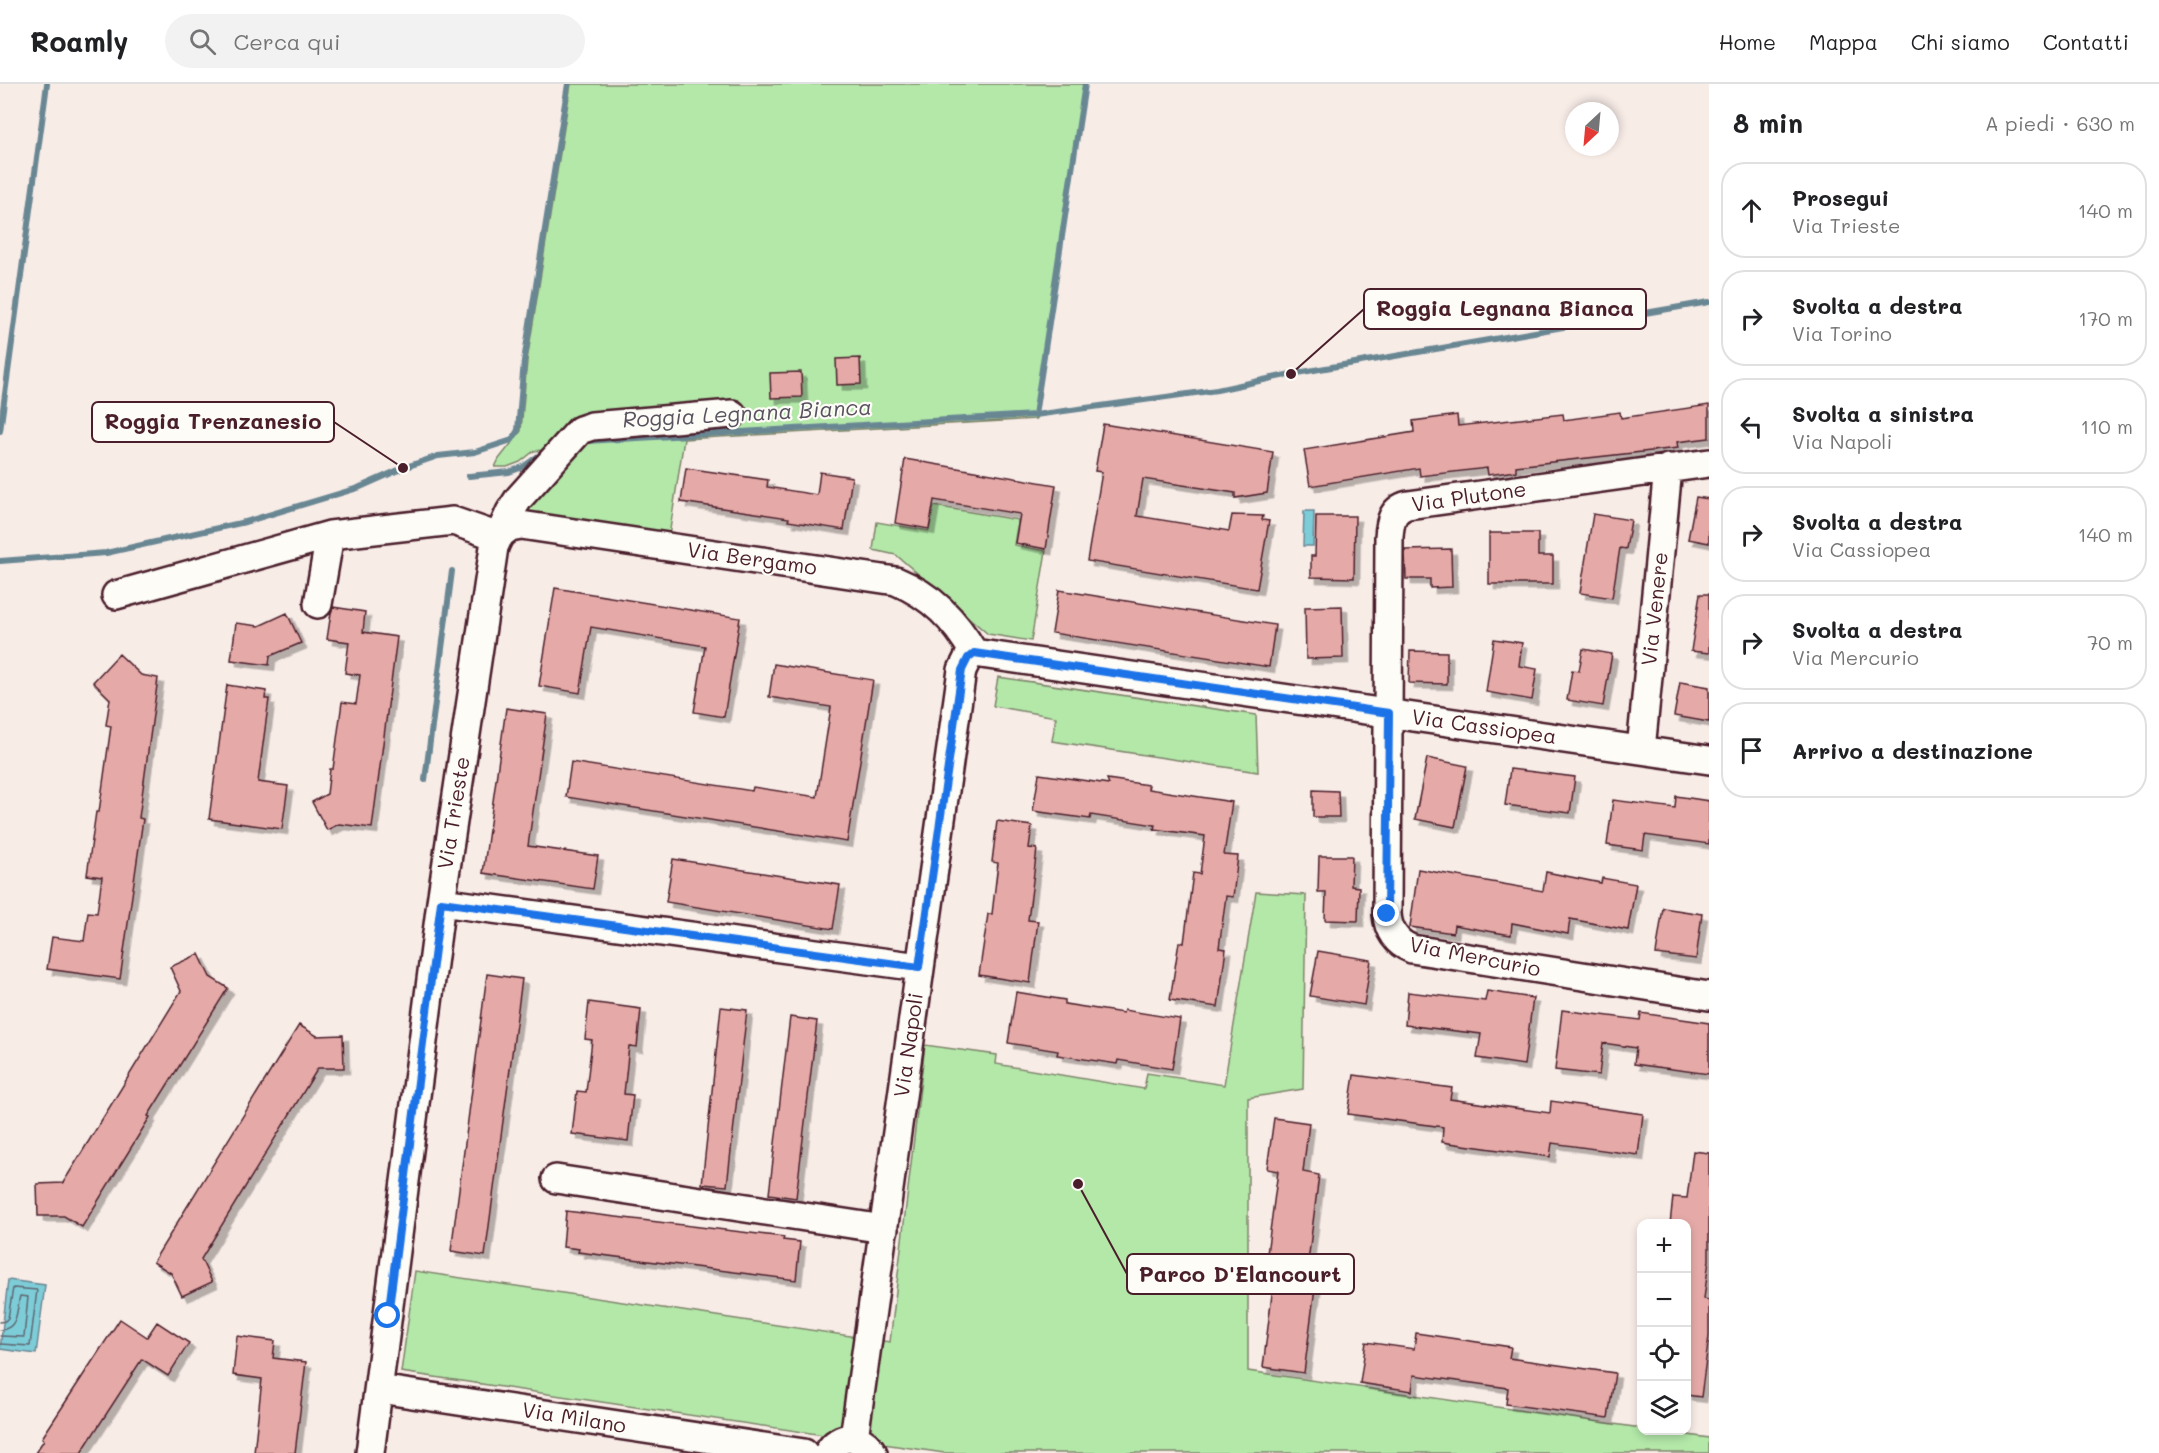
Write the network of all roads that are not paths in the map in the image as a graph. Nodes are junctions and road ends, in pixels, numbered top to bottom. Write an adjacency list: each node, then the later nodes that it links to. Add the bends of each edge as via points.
1 (732, 414): 5 (street, Via Trieste, via 580,430 519,498)
2 (1709, 463): 3 (street, Via Plutone)
3 (1668, 468): 9 (street, Via Plutone, via 1397,510 1389,537); 10 (street, Via Venere)
4 (330, 535): 5 (street, via 453,521); 6 (street); 7 (street)
5 (501, 535): 8 (street, Via Bergamo, via 510,527 521,525 896,581 939,607 960,629); 12 (street, Via Trieste, via 494,547)
6 (116, 595)
7 (318, 604)
8 (974, 653): 9 (street, Via Cassiopea); 13 (street, Via Napoli, via 962,670)
9 (1389, 713): 10 (street, Via Cassiopea); 14 (street, Via Mercurio, via 1387,914 1390,929 1399,942 1417,950)
10 (1641, 750): 11 (street, Via Cassiopea)
11 (1709, 760)
12 (441, 902): 13 (street); 17 (street, Via Trieste)
13 (919, 967): 16 (street, Via Napoli)
14 (1709, 996)
15 (556, 1179): 16 (street)
16 (884, 1228): 18 (street, Via Napoli)
17 (379, 1389): 19 (street, Via Trieste); 20 (street, Via Milano)
18 (864, 1446): 21 (street, via 842,1439)
19 (370, 1453)
20 (804, 1453)
21 (828, 1453)

